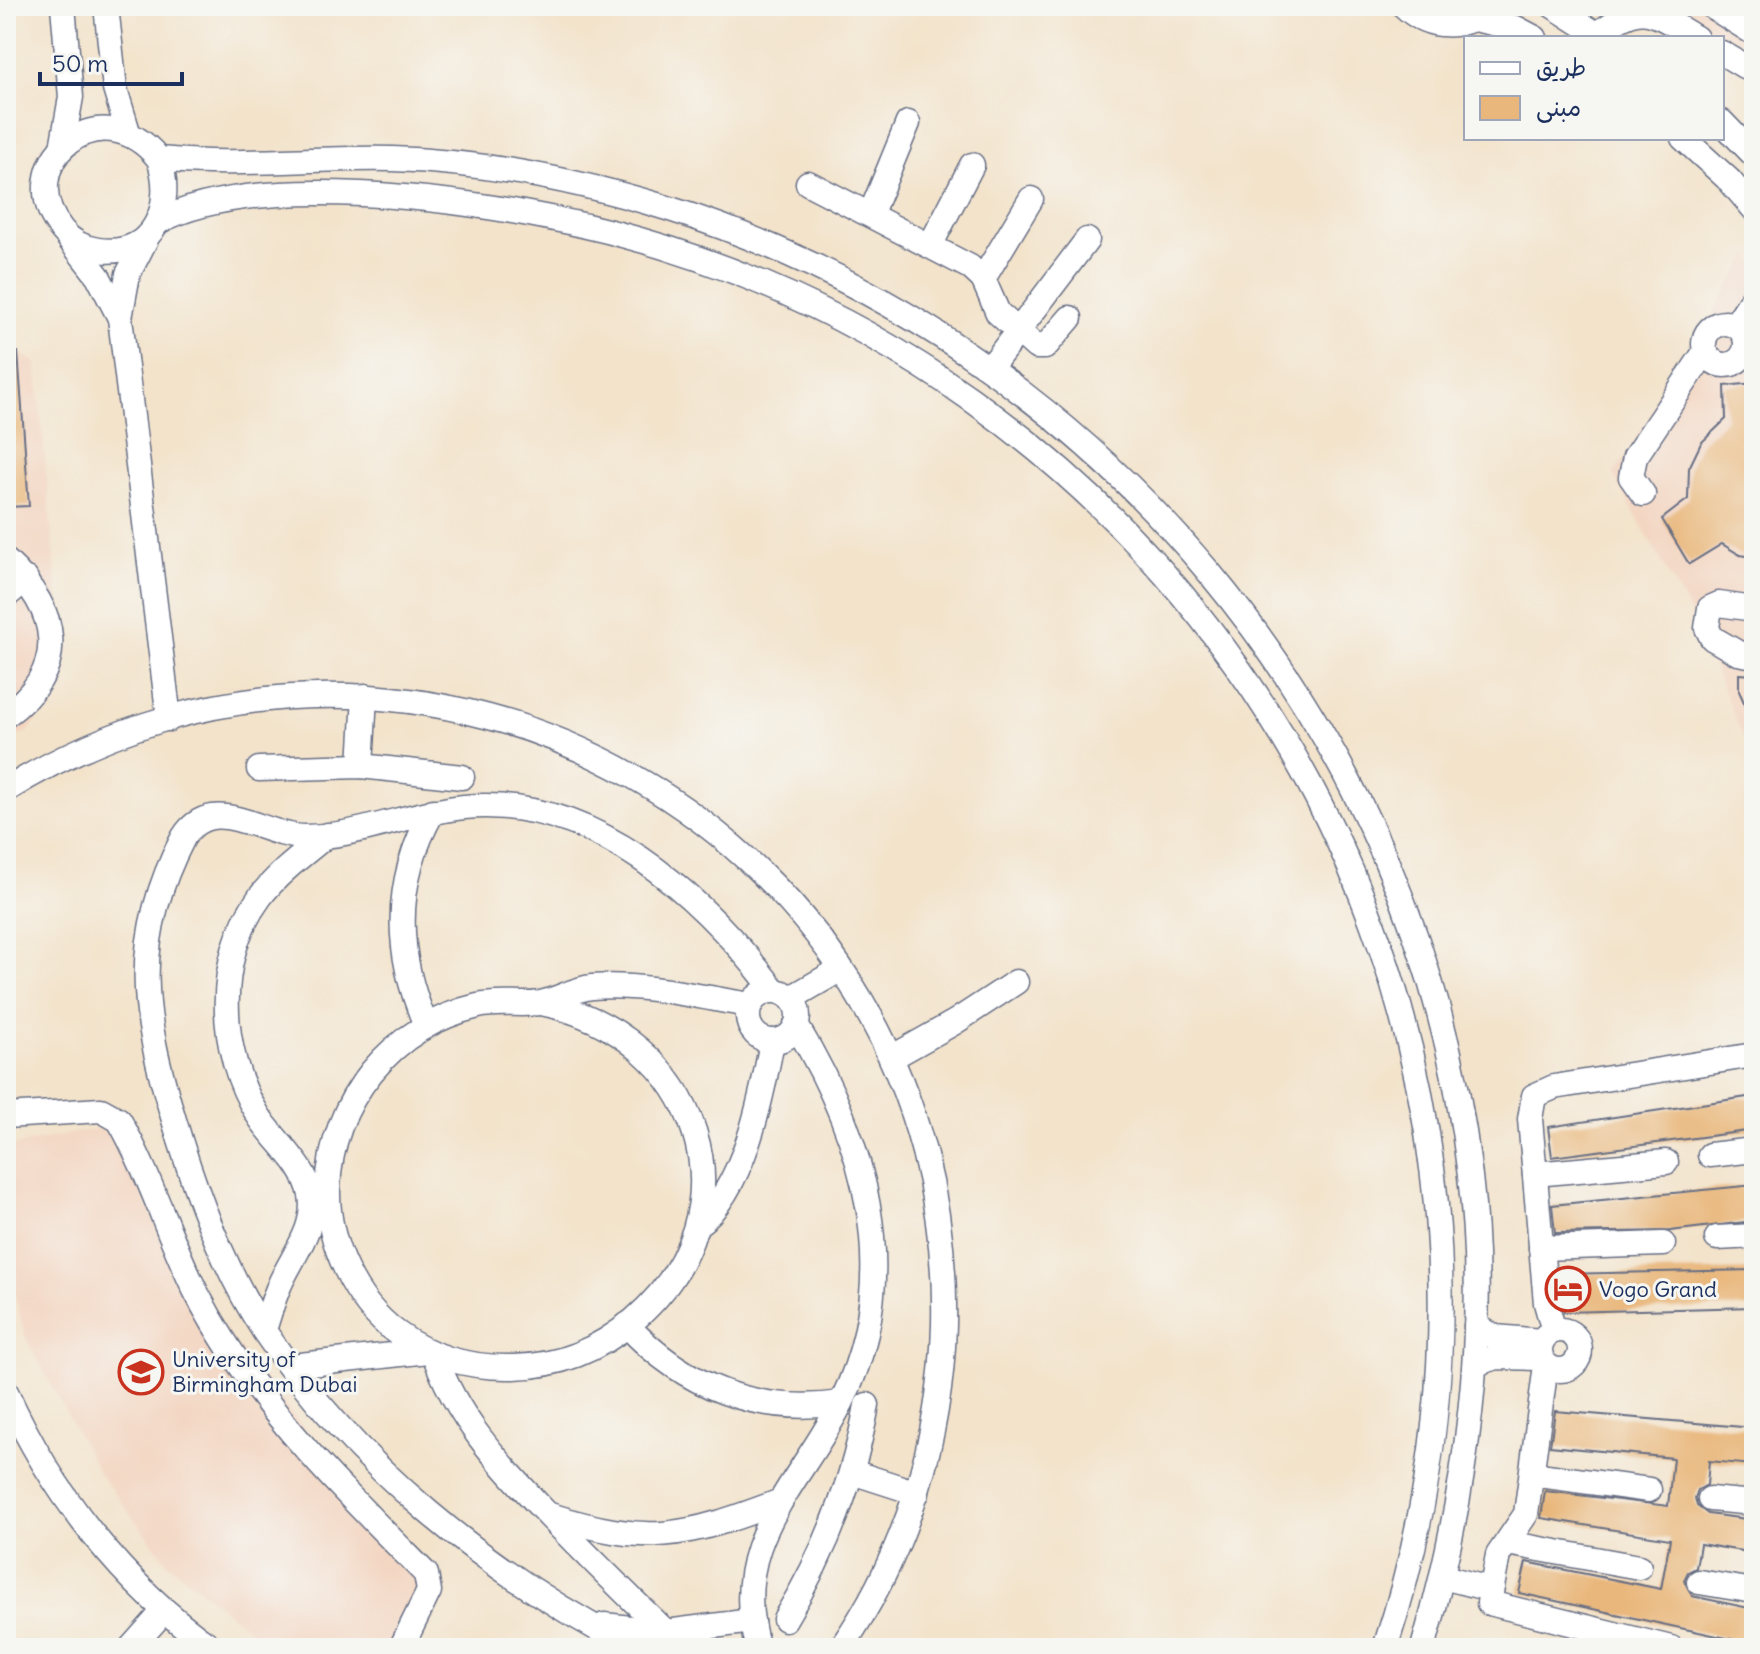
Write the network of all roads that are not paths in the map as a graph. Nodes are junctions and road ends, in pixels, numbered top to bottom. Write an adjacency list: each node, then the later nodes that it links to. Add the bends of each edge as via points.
1 (63, 6): 18 (street, via 71,97)
2 (106, 6): 15 (street, via 115,89)
3 (1404, 6): 6 (street, via 1438,25)
4 (1553, 6): 9 (street)
5 (1711, 6): 7 (street)
6 (1482, 12): 8 (street)
7 (1754, 33)
8 (1531, 36)
9 (1600, 36): 10 (street, via 1622,11 1633,7 1645,8)
10 (1693, 36)
11 (1724, 54): 12 (street)
12 (1754, 72)
13 (908, 123): 24 (street)
14 (1724, 124): 17 (street)
15 (128, 132): 18 (street, via 104,128 81,134); 19 (street, via 146,142)
16 (1685, 140): 23 (street)
17 (1750, 145)
18 (62, 148): 26 (street, via 49,169 45,194 53,218)
19 (159, 159): 25 (street, via 167,179 167,201); 37 (street, via 423,161 616,193 723,227 832,275)
20 (972, 165): 27 (street)
21 (808, 183): 24 (street)
22 (1031, 199): 29 (street)
23 (1754, 209)
24 (871, 213): 27 (street)
25 (153, 228): 26 (street, via 117,250 83,246); 31 (street, via 128,274); 110 (street, via 187,207 218,201 326,195 414,198 546,217 702,260 840,320 957,389 1064,472 1114,518 1188,601 1259,696 1337,834 1389,968 1414,1060 1435,1198 1438,1379 1423,1499)
26 (68, 238): 31 (street, via 98,276)
27 (931, 244): 29 (street)
28 (1091, 244): 34 (street)
29 (983, 279): 34 (street, via 998,313)
30 (1754, 296): 33 (street)
31 (120, 318): 46 (street)
32 (1070, 318): 34 (street, via 1045,347)
33 (1735, 325): 35 (street, via 1714,326 1705,338); 36 (street, via 1744,335)
34 (1022, 336): 37 (street)
35 (1705, 352): 36 (street, via 1720,365); 38 (street, via 1631,467 1635,487)
36 (1749, 357)
37 (990, 368): 75 (street, via 1093,449 1189,545 1300,693 1344,769 1402,896 1444,1030 1470,1177)
38 (1643, 494)
39 (6, 561): 40 (street)
40 (26, 579): 41 (street); 45 (street, via 48,617 51,642 47,667 35,689)
41 (6, 596)
42 (1754, 609): 43 (street, via 1719,604 1706,618 1712,638)
43 (1754, 656)
44 (365, 696): 46 (street, via 251,700); 47 (street); 53 (street, via 499,720 592,753 642,780 734,846)
45 (6, 715)
46 (169, 719): 50 (street, via 57,760)
47 (361, 766): 48 (street); 49 (street)
48 (259, 769)
49 (462, 777)
50 (6, 790)
51 (433, 811): 52 (street); 55 (street, via 493,805 521,809 575,825 626,849 694,899); 58 (street, via 410,862 401,924 412,993)
52 (327, 835): 73 (street, via 260,898 234,956 227,988 227,1035 244,1088 257,1114 301,1171 311,1196 310,1223); 73 (street, via 283,835 221,815 199,820 183,838 168,870 146,942 150,1015 167,1097 207,1216)
53 (841, 969): 55 (street); 62 (street)
54 (1016, 982): 62 (street)
55 (782, 994): 57 (street, via 764,992); 59 (street, via 796,1006)
56 (541, 1003): 57 (street, via 597,987); 58 (street, via 481,1005); 68 (street, via 619,1031 641,1048 676,1091 697,1142)
57 (750, 1005): 60 (street, via 752,1029)
58 (426, 1025): 78 (street, via 389,1052 357,1090 335,1139 328,1193 337,1246 351,1279 388,1325)
59 (796, 1025): 60 (street, via 787,1037); 83 (street, via 848,1129 874,1233 871,1314)
60 (772, 1041): 68 (street, via 729,1192)
61 (1754, 1055): 67 (street, via 1543,1089 1529,1107)
62 (891, 1058): 88 (street, via 921,1139 937,1211 944,1285 943,1359)
63 (6, 1116): 76 (street, via 101,1110 119,1120)
64 (1754, 1150): 65 (street)
65 (1710, 1155)
66 (1666, 1162): 67 (street)
67 (1535, 1174): 72 (street)
68 (697, 1225): 74 (street, via 677,1271)
69 (1754, 1236): 70 (street)
70 (1717, 1238)
71 (1663, 1244): 72 (street)
72 (1541, 1248): 77 (street)
73 (260, 1323): 76 (street); 80 (street)
74 (627, 1325): 78 (street, via 589,1350 533,1366 475,1365); 83 (street, via 669,1364 718,1391 779,1406)
75 (1476, 1326): 77 (street, via 1502,1339); 79 (street)
76 (223, 1339): 82 (street)
77 (1546, 1348): 79 (street); 86 (street)
78 (431, 1353): 80 (street); 92 (street, via 473,1433)
79 (1475, 1364): 95 (street, via 1466,1462)
80 (292, 1369): 82 (street); 101 (street, via 365,1454 427,1510 501,1568)
81 (6, 1392): 99 (street, via 63,1491)
82 (265, 1401): 106 (street, via 324,1472 426,1574 429,1591)
83 (841, 1403): 90 (street)
84 (867, 1405): 85 (street)
85 (852, 1472): 88 (street); 100 (street, via 824,1548)
86 (1532, 1474): 87 (street); 93 (street, via 1523,1521)
87 (1649, 1490)
88 (917, 1493): 109 (street, via 890,1563)
89 (1710, 1499): 91 (street)
90 (778, 1502): 92 (street, via 716,1526 669,1535 598,1529); 102 (street, via 755,1560)
91 (1754, 1503)
92 (548, 1514): 103 (street)
93 (1507, 1543): 94 (street); 97 (street, via 1498,1555)
94 (1639, 1567)
95 (1443, 1577): 97 (street); 111 (street)
96 (1699, 1582): 98 (street)
97 (1490, 1589): 112 (street, via 1488,1600 1495,1606)
98 (1754, 1591)
99 (163, 1612): 104 (street); 105 (street)
100 (785, 1619)
101 (585, 1621): 103 (street); 107 (street)
102 (752, 1621): 103 (street); 108 (street)
103 (666, 1632)
104 (131, 1648)
105 (213, 1648)
106 (401, 1648)
107 (633, 1648)
108 (758, 1648)
109 (841, 1648)
110 (1385, 1648)
111 (1423, 1648)
112 (1671, 1648)

